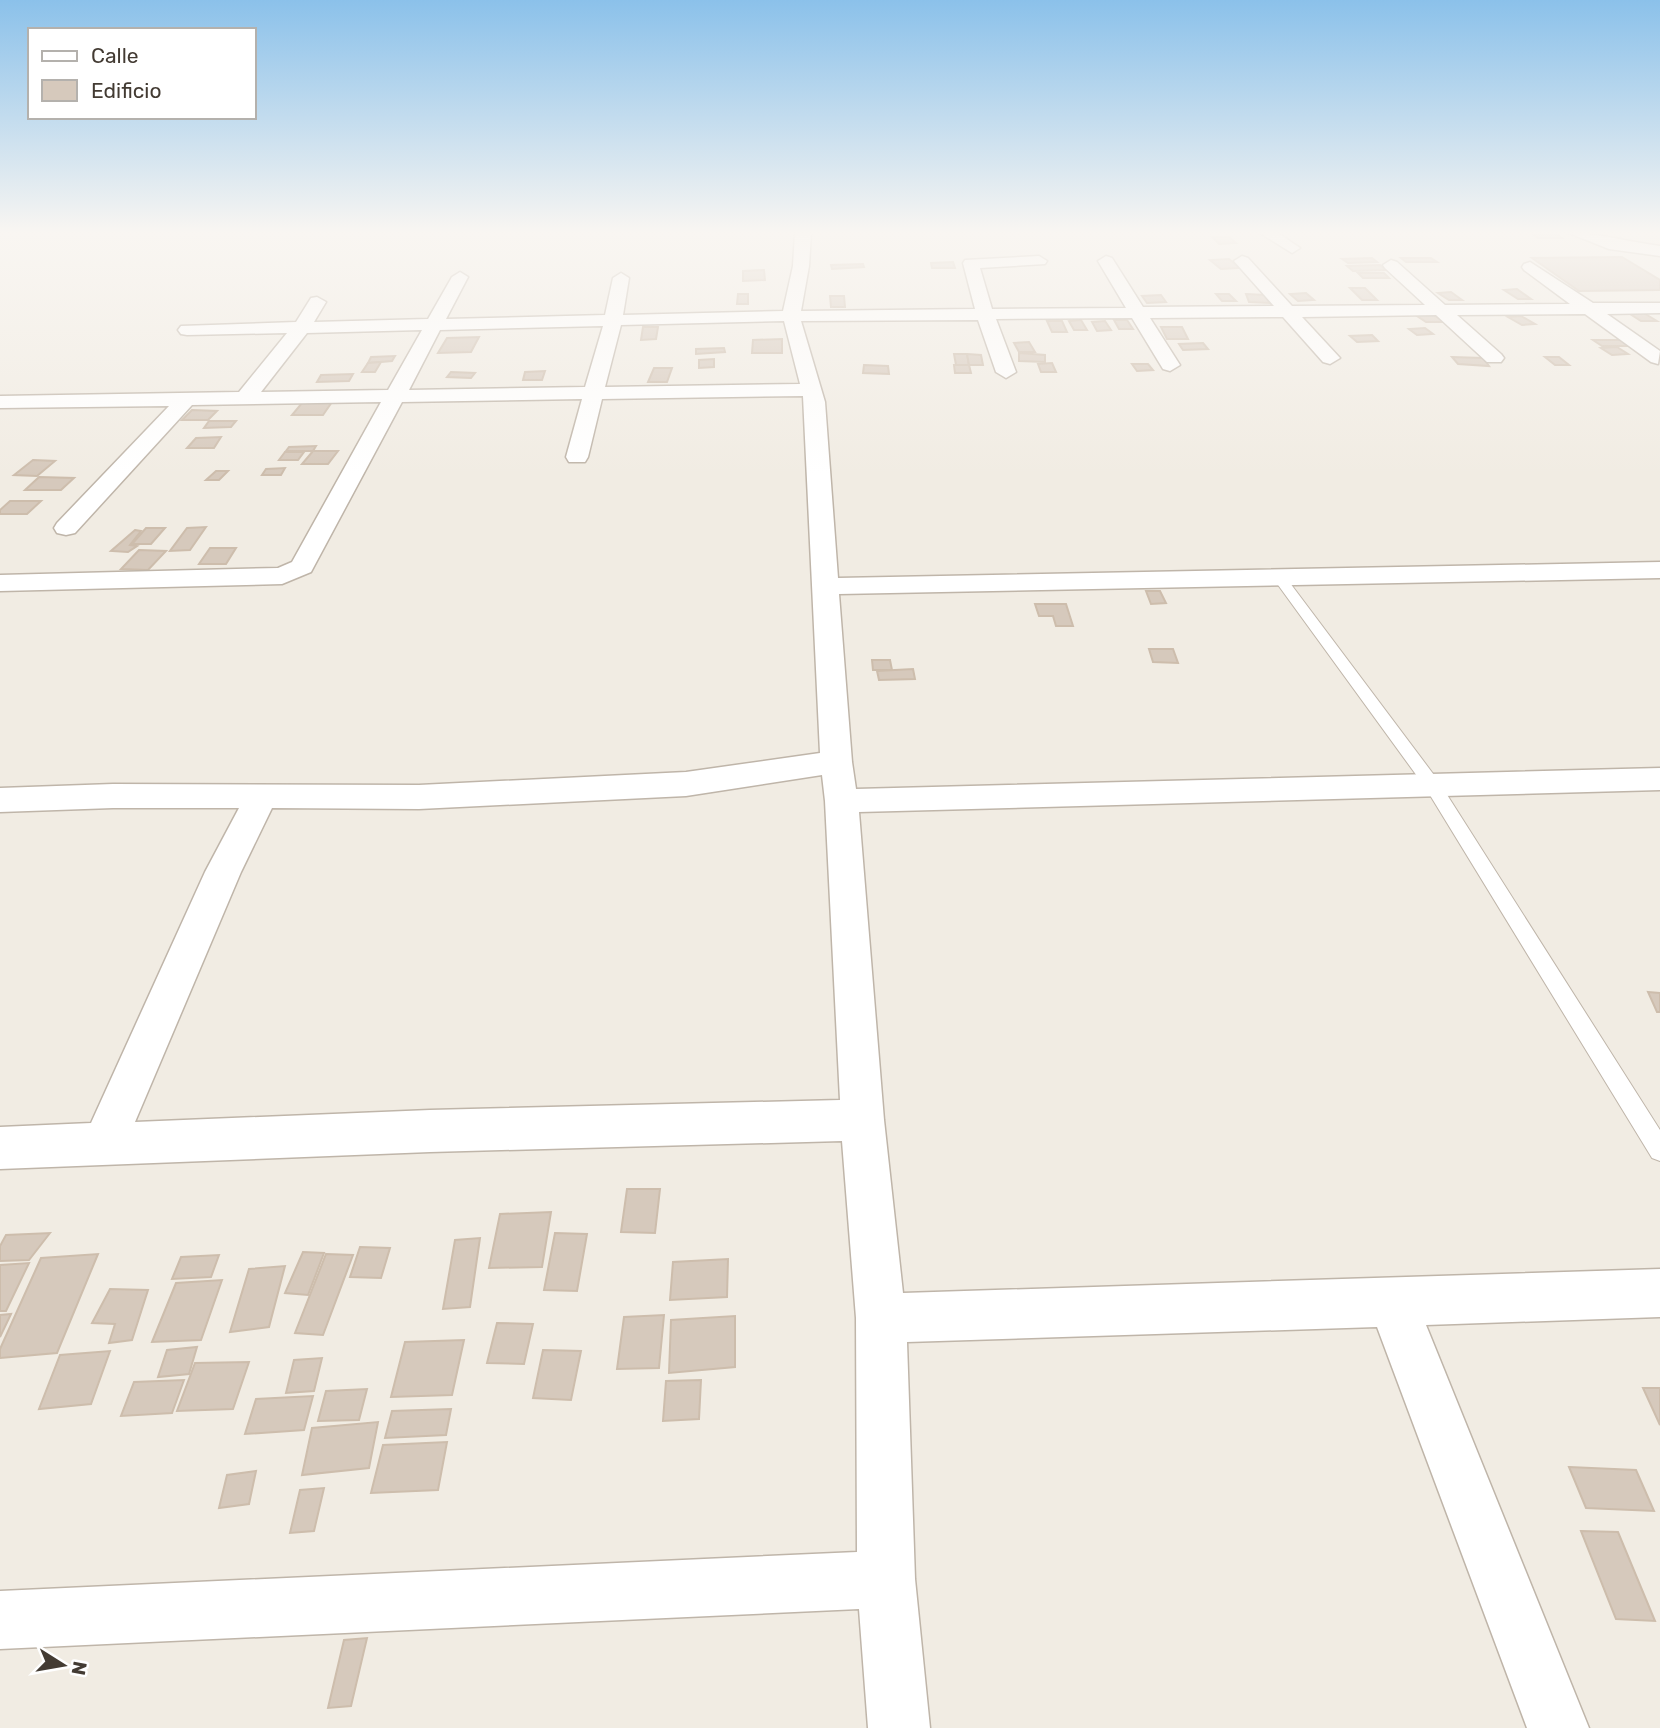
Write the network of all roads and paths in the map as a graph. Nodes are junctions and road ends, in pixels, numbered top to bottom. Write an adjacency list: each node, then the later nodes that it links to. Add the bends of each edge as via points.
1 (1136, 313): 18 (street)
2 (309, 314): 13 (street)
3 (441, 314): 12 (street)
4 (614, 314): 11 (street)
5 (985, 314): 6 (street); 10 (street); 19 (street)
6 (1039, 314)
7 (1289, 314): 15 (street)
8 (1444, 314): 16 (street)
9 (1596, 314): 17 (street)
10 (791, 316): 11 (street); 20 (street)
11 (613, 320): 12 (street); 21 (street)
12 (435, 324): 13 (street); 22 (street)
13 (300, 328): 14 (street); 23 (street)
14 (187, 330)
15 (1330, 358)
16 (1494, 358)
17 (1658, 358)
18 (1171, 365)
19 (1006, 372)
20 (811, 390): 21 (street); 31 (street)
21 (594, 392): 22 (street); 26 (street)
22 (395, 395): 23 (street); 30 (street, via 302,567 294,572 282,576)
23 (247, 396): 24 (street)
24 (188, 398): 25 (street); 27 (street)
25 (0, 401)
26 (577, 457)
27 (66, 528)
28 (1660, 570): 29 (street)
29 (1279, 578): 31 (street); 34 (lane)
30 (0, 583)
31 (825, 586): 33 (street)
32 (1660, 779): 34 (street)
33 (839, 781): 34 (street); 35 (street, via 419,797); 37 (street)
34 (1431, 783): 40 (lane)
35 (261, 797): 36 (street); 38 (street, via 223,872)
36 (0, 800)
37 (862, 1120): 38 (street); 43 (street)
38 (104, 1143): 39 (street)
39 (0, 1148)
40 (1660, 1150)
41 (1660, 1293): 42 (street)
42 (1391, 1300): 43 (street); 47 (street)
43 (881, 1318): 44 (street)
44 (886, 1579): 45 (street); 46 (street)
45 (0, 1620)
46 (899, 1728)
47 (1558, 1728)

